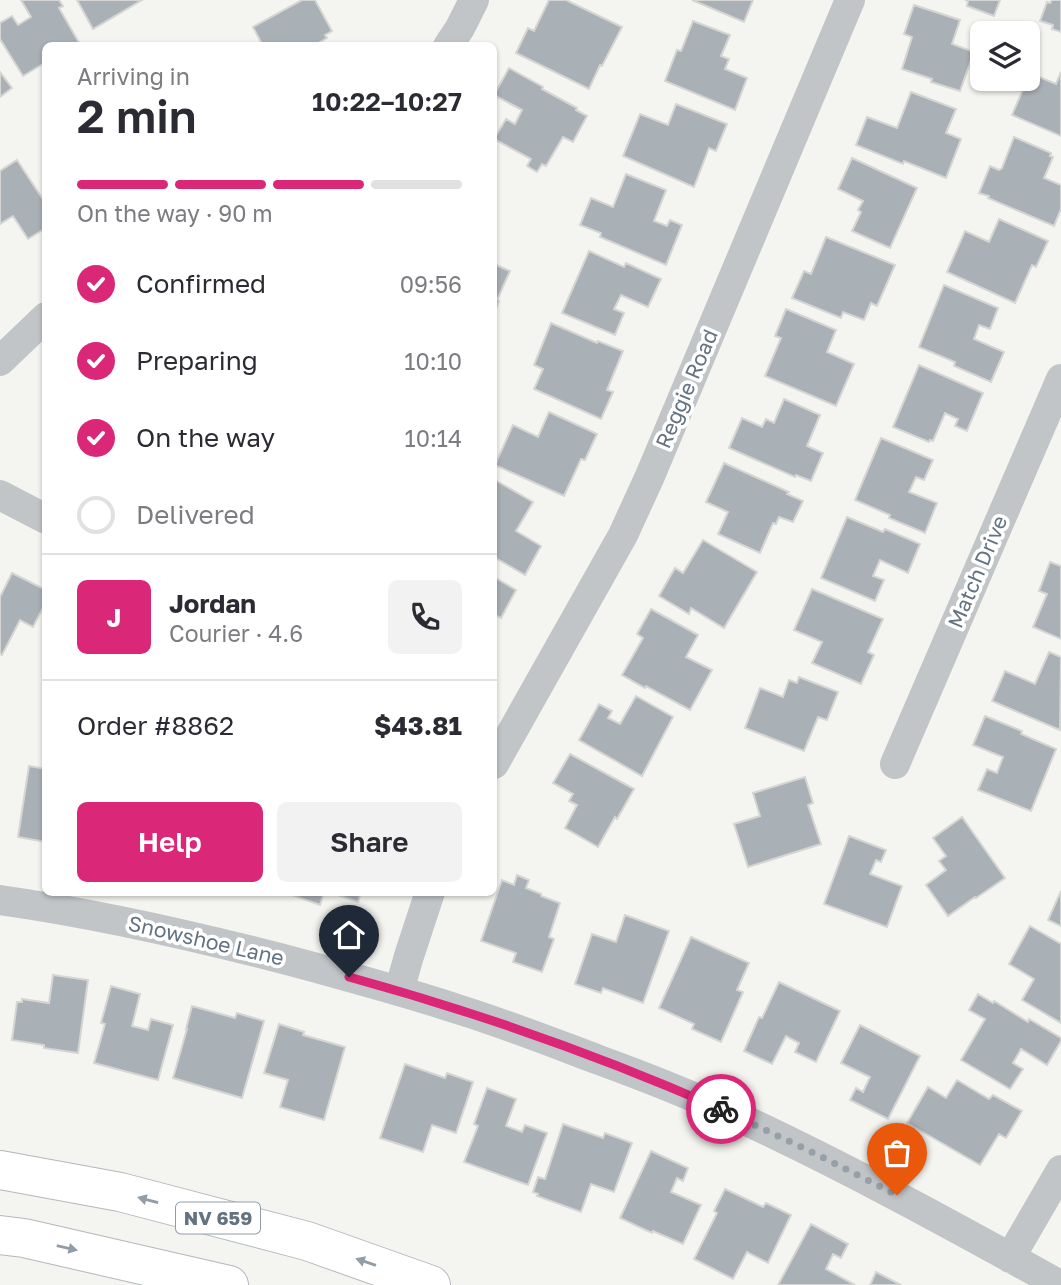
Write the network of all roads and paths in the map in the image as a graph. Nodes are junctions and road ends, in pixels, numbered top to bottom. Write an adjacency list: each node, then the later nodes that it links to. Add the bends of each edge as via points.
1 (474, 0): 3 (street)
2 (850, 0): 9 (street, Reggie Road, via 623,535)
3 (451, 42)
4 (42, 321): 5 (street)
5 (0, 361)
6 (1061, 379): 10 (street, Match Drive)
7 (0, 495): 8 (street)
8 (42, 517)
9 (497, 759)
10 (895, 764)
11 (429, 896): 13 (street)
12 (0, 900): 13 (street, Snowshoe Lane, via 227,944)
13 (399, 990): 17 (street, Snowshoe Lane, via 542,1038 719,1108 894,1194)
14 (0, 1170): 19 (main road, NV 659, one-way to 14, via 307,1241 120,1192)
15 (1061, 1170): 17 (street)
16 (0, 1235): 18 (main road, one-way to 18)
17 (1010, 1258): 20 (street, Snowshoe Lane)
18 (229, 1285)
19 (431, 1285)
20 (1060, 1285)

